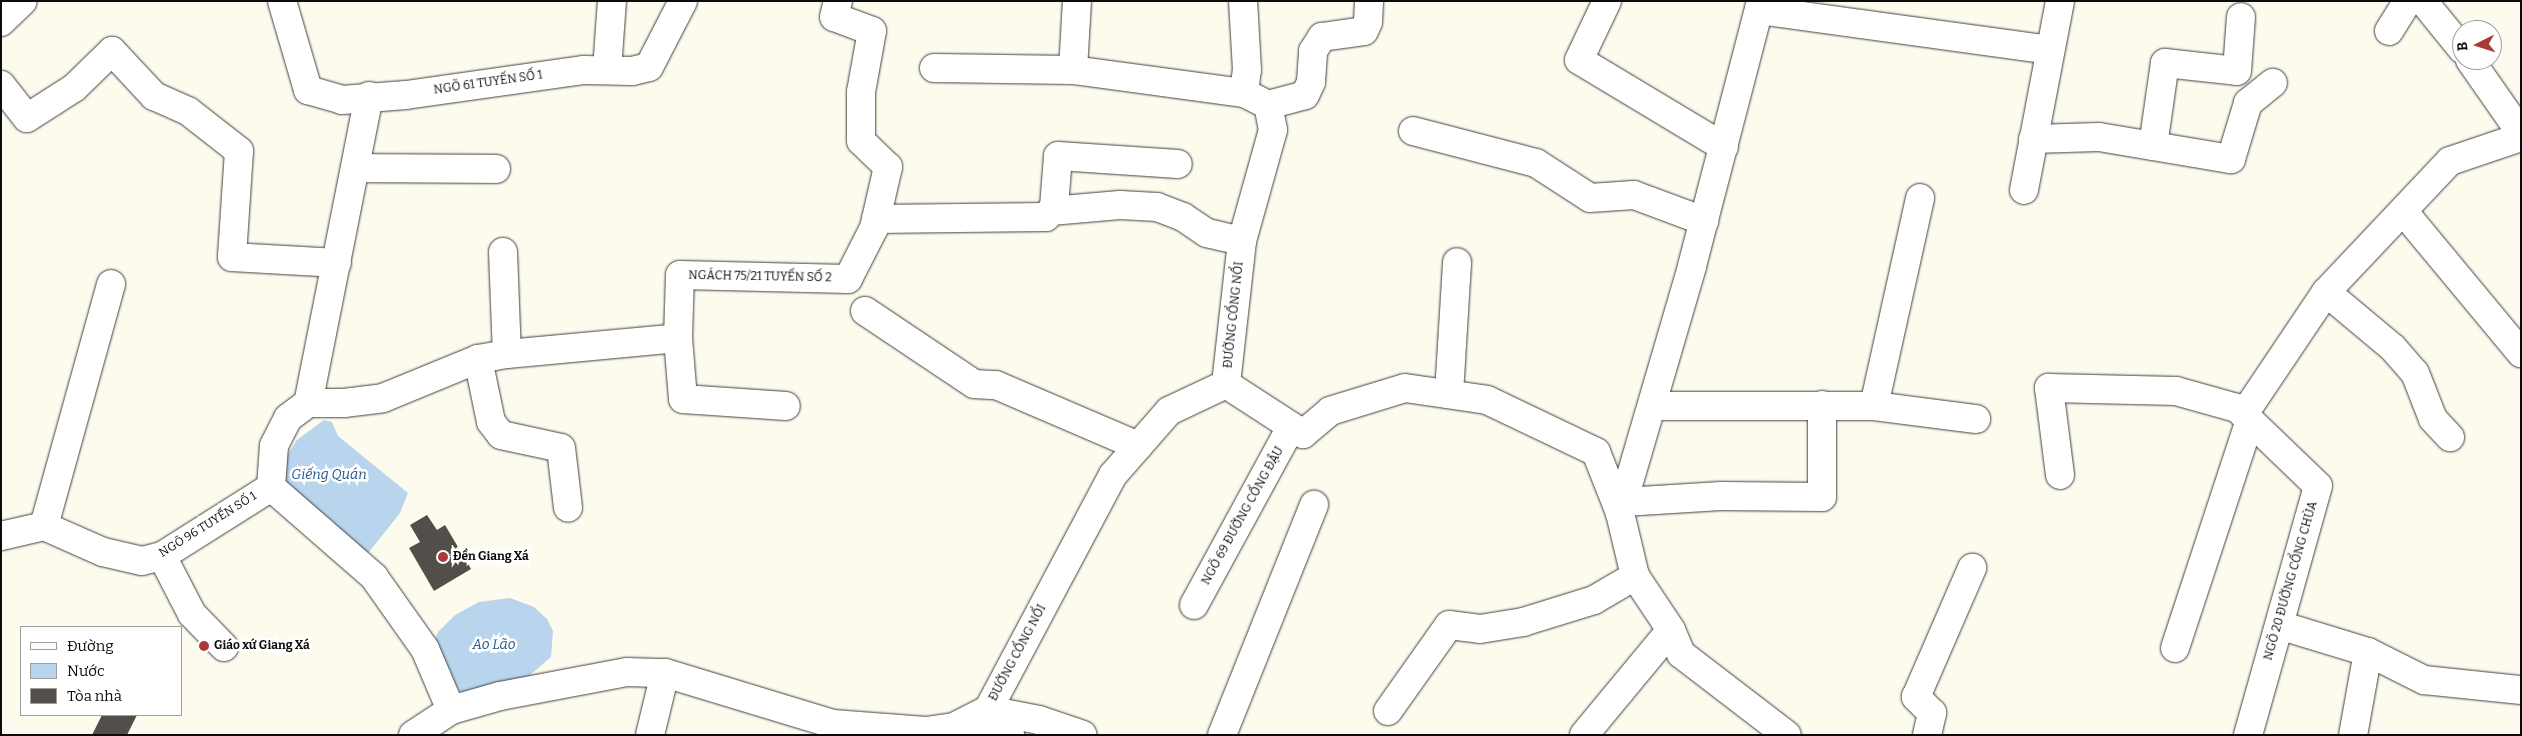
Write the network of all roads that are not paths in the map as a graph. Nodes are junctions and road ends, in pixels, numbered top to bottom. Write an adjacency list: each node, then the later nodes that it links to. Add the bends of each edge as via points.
1 (23, 1): 15 (street)
2 (282, 1): 26 (street, NGÕ 61 TUYẾN SỐ 1, via 308,90 342,100)
3 (612, 1): 20 (street)
4 (683, 1): 20 (street, NGÕ 61 TUYẾN SỐ 1, via 649,67)
5 (838, 1): 40 (street, NGÁCH 75/21 TUYẾN SỐ 2, via 834,17 872,31 861,92 861,141 888,167)
6 (1076, 1): 21 (street)
7 (1243, 1): 25 (street, via 1247,70)
8 (1369, 1): 27 (street, via 1364,31 1322,37 1314,52 1311,82 1305,95)
9 (1607, 1): 31 (street, via 1579,60)
10 (2060, 1): 18 (street)
11 (2408, 1): 16 (street)
12 (2423, 1): 17 (street)
13 (1760, 6): 18 (street); 31 (street)
14 (2241, 17): 32 (street, via 2237,71 2165,63)
15 (1, 22)
16 (2389, 30)
17 (2452, 37)
18 (2050, 50): 30 (street)
19 (934, 68): 21 (street)
20 (607, 70): 26 (street, NGÕ 61 TUYẾN SỐ 1, via 512,79 406,95)
21 (1073, 70): 25 (street)
22 (2477, 70): 29 (street)
23 (2273, 83): 32 (street, via 2248,103 2231,159)
24 (1, 85): 45 (street, via 28,118 74,88 112,51 154,96 188,111 239,151 232,257)
25 (1244, 93): 27 (street)
26 (369, 96): 34 (street)
27 (1268, 106): 42 (street, ĐƯỜNG CỔNG NỔI, via 1273,130)
28 (1413, 131): 41 (street, via 1536,163 1590,198 1634,195)
29 (2521, 135): 39 (street, via 2450,161)
30 (2033, 139): 32 (street, via 2099,137); 36 (street)
31 (1724, 146): 41 (street)
32 (2153, 146)
33 (1178, 164): 38 (street, via 1058,156)
34 (357, 168): 35 (street); 45 (street)
35 (496, 169)
36 (2024, 190)
37 (1920, 198): 59 (street)
38 (1051, 211): 40 (street, via 1046,217); 42 (street, via 1120,205 1157,207 1183,217 1207,233)
39 (2403, 211): 47 (street); 50 (street)
40 (876, 219): 49 (street, NGÁCH 75/21 TUYẾN SỐ 2, via 848,279 680,275)
41 (1704, 221): 57 (street)
42 (1242, 241): 53 (street, ĐƯỜNG CỔNG NỔI)
43 (503, 252): 51 (street)
44 (1457, 262): 54 (street)
45 (337, 263): 55 (street)
46 (111, 284): 70 (street)
47 (2326, 292): 60 (street); 63 (street, via 2393,348 2415,372 2433,419)
48 (865, 311): 64 (street, via 974,384 996,385)
49 (678, 338): 51 (street); 56 (street, via 683,399)
50 (2521, 353)
51 (506, 354): 52 (street)
52 (478, 359): 55 (street, via 383,398 344,404); 69 (street, via 491,422 501,435 561,448)
53 (1226, 384): 62 (street); 64 (street, ĐƯỜNG CỔNG NỔI, via 1169,412)
54 (1449, 394): 62 (street, via 1405,388 1330,411 1302,434); 68 (street, via 1487,400 1596,452)
55 (308, 403): 66 (street, via 288,418 274,446)
56 (786, 406)
57 (1652, 406): 58 (street); 68 (street)
58 (1822, 406): 59 (street); 68 (street, via 1822,497 1721,496)
59 (1874, 406): 61 (street)
60 (2247, 417): 65 (street, NGÕ 20 ĐƯỜNG CỔNG CHÙA, via 2237,408 2176,391 2049,388); 76 (street, NGÕ 20 ĐƯỜNG CỔNG CHÙA, via 2318,486); 79 (street)
61 (1976, 419)
62 (1292, 427): 75 (street, NGÕ 69 ĐƯỜNG CỔNG ĐẬU)
63 (2450, 437)
64 (1138, 446): 84 (street, ĐƯỜNG CỔNG NỔI, via 1113,475)
65 (2060, 475)
66 (271, 486): 72 (street, NGÕ 96 TUYẾN SỐ 1); 83 (street, via 374,577 424,648)
67 (1314, 505): 94 (street)
68 (1622, 507): 74 (street)
69 (568, 508)
70 (44, 526): 71 (street); 72 (street, NGÕ 96 TUYẾN SỐ 1, via 103,552 142,561)
71 (1, 536)
72 (162, 556): 78 (street, via 192,614)
73 (1972, 568): 96 (street, via 1916,697 1932,713)
74 (1636, 576): 77 (street); 85 (street, via 1594,600 1523,622 1480,629 1449,625)
75 (1194, 605)
76 (2279, 625): 80 (street); 97 (street, NGÕ 20 ĐƯỜNG CỔNG CHÙA)
77 (1671, 630): 89 (street, via 1682,654); 95 (street)
78 (224, 646)
79 (2175, 648)
80 (2368, 652): 82 (street, via 2424,680); 98 (street)
81 (665, 673): 83 (street, via 627,672 500,696); 87 (street); 91 (street)
82 (2521, 690)
83 (451, 710): 90 (street)
84 (988, 710): 86 (street); 93 (street, via 1039,720)
85 (1388, 711)
86 (954, 727): 88 (street); 92 (street, via 992,729)
87 (822, 728): 88 (street)
88 (927, 733)
89 (1783, 734)
90 (413, 735)
91 (650, 735)
92 (1010, 735)
93 (1083, 735)
94 (1222, 735)
95 (1584, 735)
96 (1928, 735)
97 (2248, 735)
98 (2354, 735)

